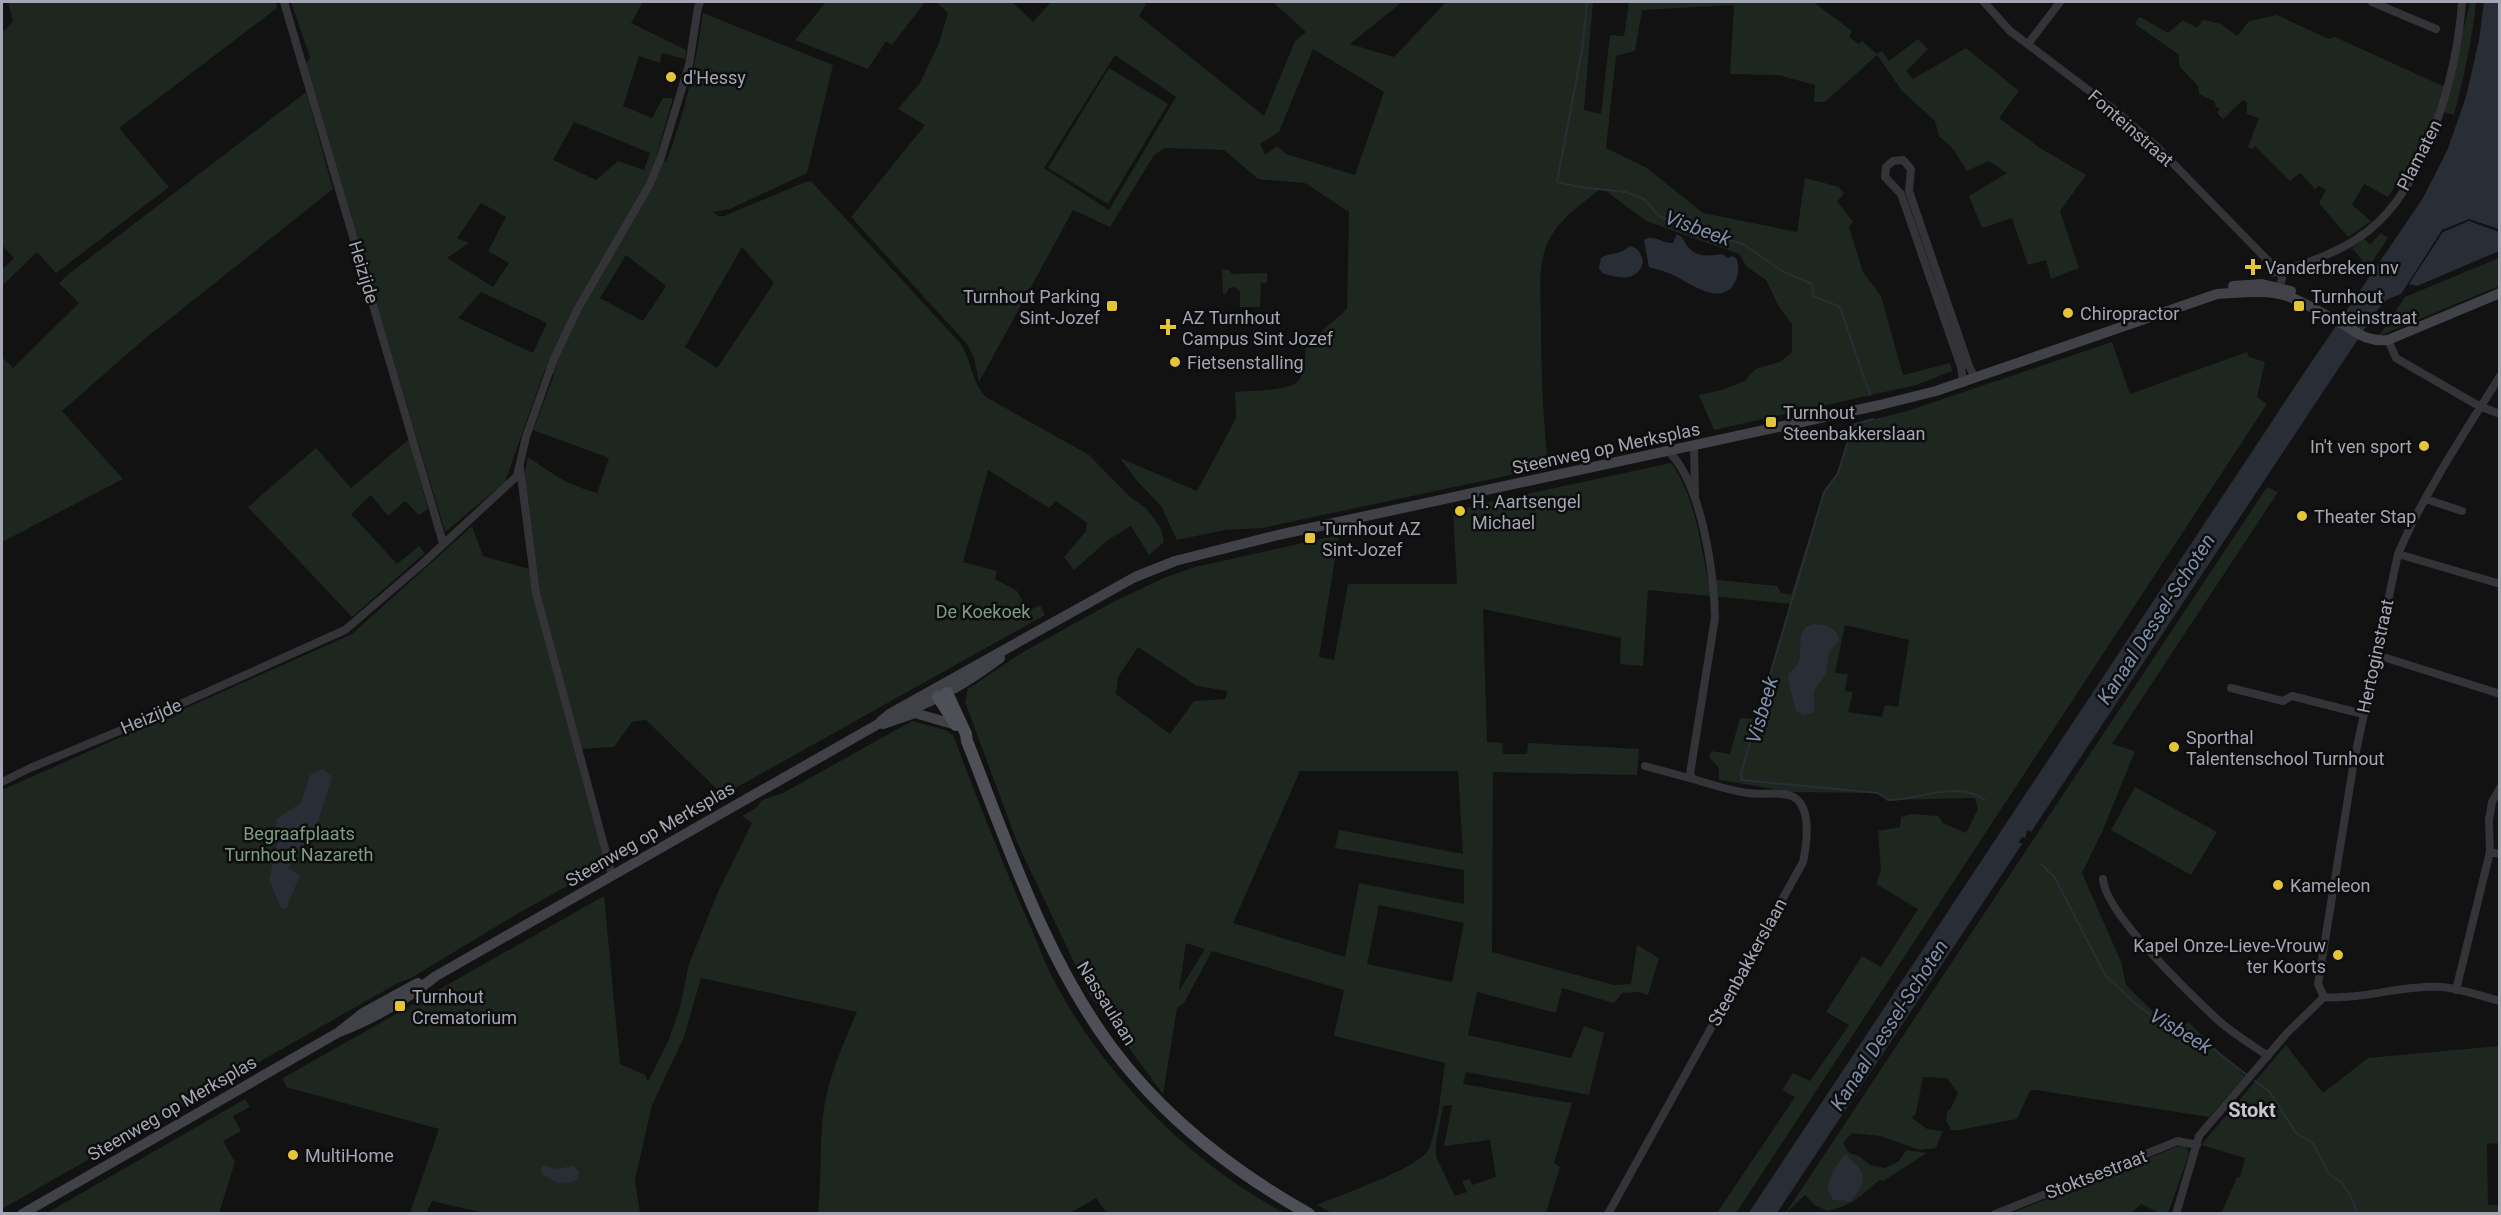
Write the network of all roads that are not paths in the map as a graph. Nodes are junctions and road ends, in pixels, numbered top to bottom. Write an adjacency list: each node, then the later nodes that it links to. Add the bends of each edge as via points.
1 (284, 2): 23 (street, Heizijde)
2 (700, 2): 19 (street, Heizijde, via 689,65 661,157 553,361 526,437)
3 (1984, 2): 8 (street, Fonteinstraat, via 1998,20)
4 (2060, 2): 8 (street)
5 (2372, 2): 7 (street)
6 (2462, 2): 9 (street, Plamaten, via 2458,38 2439,115 2420,161 2399,195 2369,230)
7 (2436, 29)
8 (2028, 44): 9 (street, Fonteinstraat, via 2157,147 2271,264)
9 (2274, 284): 11 (street, Steenweg op Merksplas, via 2322,304 2337,321 2360,336); 12 (street, Steenweg op Merksplas, via 2224,289)
10 (2499, 293): 11 (street)
11 (2388, 340): 15 (street, via 2396,358)
12 (1974, 376): 14 (street, Steenweg op Merksplas); 14 (street, via 1909,190 1911,169 1903,160 1893,160 1886,167 1885,177 1901,194)
13 (2499, 376): 15 (street, Hertoginstraat)
14 (1963, 380): 17 (street, Steenweg op Merksplas, via 1880,405)
15 (2479, 406): 16 (street); 21 (street, Hertoginstraat)
16 (2499, 414)
17 (1694, 446): 18 (street, Steenweg op Merksplas); 20 (street)
18 (1668, 451): 20 (street); 26 (street, Steenweg op Merksplas, via 1175,561 1135,576)
19 (520, 467): 23 (street, Heizijde, via 517,476 498,495); 43 (street, Heizijde, via 536,593)
20 (1695, 499): 38 (street, via 1712,566 1715,618 1690,774)
21 (2426, 499): 22 (street); 24 (street, Hertoginstraat)
22 (2462, 511)
23 (443, 543): 39 (street, Heizijde, via 345,630)
24 (2398, 554): 25 (street); 27 (street, Hertoginstraat)
25 (2499, 585)
26 (1010, 646): 28 (street, Steenweg op Merksplas, via 1001,657); 30 (street, Steenweg op Merksplas)
27 (2377, 655): 31 (street); 33 (street, Hertoginstraat)
28 (960, 685): 30 (street, Steenweg op Merksplas); 32 (street)
29 (2231, 688): 33 (street, via 2283,701 2292,696)
30 (942, 692): 32 (main road, Nassaulaan); 34 (street); 35 (main road, Nassaulaan)
31 (2499, 694)
32 (954, 707): 36 (main road, Nassaulaan)
33 (2363, 714): 46 (street, Hertoginstraat, via 2318,984)
34 (876, 724): 35 (street, via 915,713); 43 (street, Steenweg op Merksplas)
35 (956, 725): 36 (main road, Nassaulaan)
36 (967, 741): 51 (main road, Nassaulaan, via 1043,926 1077,993 1112,1048 1160,1104 1197,1138 1244,1175)
37 (1645, 766): 38 (street, Steenbakkerslaan)
38 (1693, 779): 52 (street, Steenbakkerslaan, via 1747,793 1790,795 1801,801 1806,816 1803,862)
39 (2, 782)
40 (2499, 788): 41 (street, via 2490,812)
41 (2490, 852): 42 (street); 45 (street)
42 (2499, 854)
43 (612, 875): 50 (street, Steenweg op Merksplas, via 436,976 363,1012 339,1032)
44 (2103, 879): 48 (street, via 2114,907 2169,971 2220,1022)
45 (2456, 990): 46 (street, via 2409,988); 47 (street)
46 (2324, 997): 48 (street)
47 (2499, 1001)
48 (2268, 1056): 49 (street, via 2202,1132)
49 (2197, 1144): 53 (street, Stoktsestraat, via 2178,1141); 54 (street)
50 (22, 1214)
51 (1309, 1214)
52 (1608, 1214)
53 (1995, 1214)
54 (2176, 1214)

